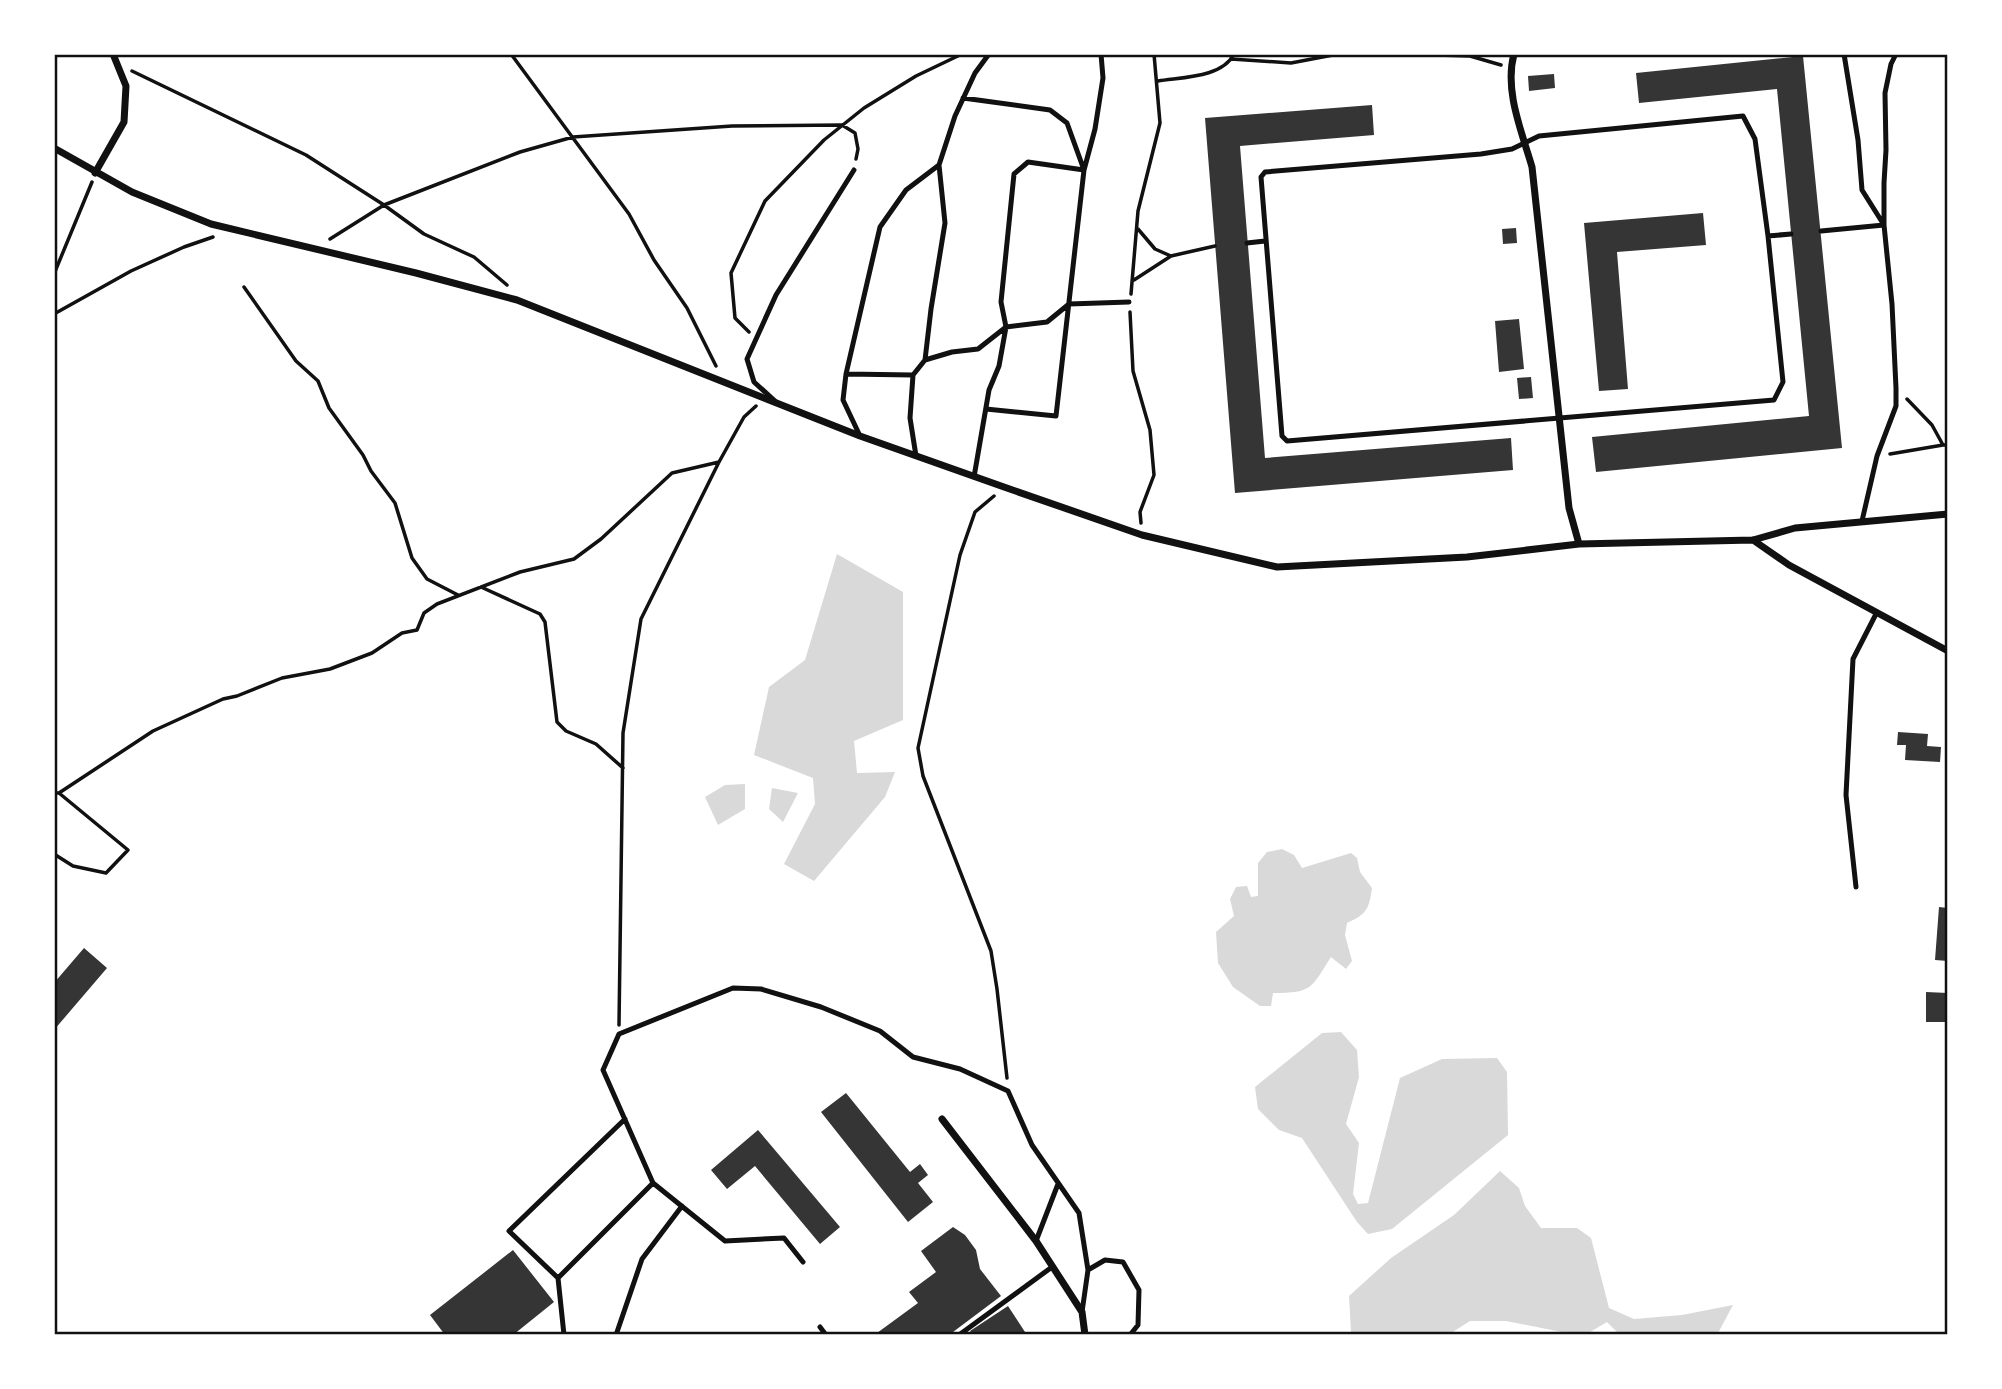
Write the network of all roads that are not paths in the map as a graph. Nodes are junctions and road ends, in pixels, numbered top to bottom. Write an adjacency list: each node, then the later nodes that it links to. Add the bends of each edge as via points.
1 (113, 54): 13 (street, via 126,86 124,122)
2 (989, 54): 7 (lane)
3 (1101, 54): 12 (lane, via 1103,78)
4 (1514, 54): 8 (street, via 1510,68)
5 (1844, 54): 14 (lane, via 1862,190)
6 (1896, 54): 14 (lane, via 1885,93)
7 (963, 98): 10 (lane); 12 (lane, via 1050,110 1067,123)
8 (1525, 142): 17 (lane, via 1539,136 1743,116 1755,139); 18 (lane, via 1480,154 1265,172 1261,177); 28 (street, via 1532,167)
9 (54, 148): 13 (street)
10 (939, 165): 23 (lane, via 945,223); 24 (lane, via 906,190 880,227)
11 (854, 170): 26 (lane, via 776,295 747,359 754,382)
12 (1084, 170): 21 (lane); 22 (lane, via 1028,162 1014,174 1001,302)
13 (95, 173): 26 (street, via 211,224 517,300)
14 (1884, 225): 15 (lane); 33 (lane, via 1896,406 1877,456)
15 (1821, 231)
16 (1791, 234): 17 (lane)
17 (1768, 236): 28 (lane, via 1783,382 1774,400)
18 (1265, 241): 19 (lane); 28 (lane, via 1282,436 1287,440)
19 (1247, 243)
20 (1129, 302): 21 (lane)
21 (1069, 304): 22 (lane, via 1047,322); 27 (lane, via 1056,416)
22 (1006, 327): 23 (lane, via 978,349); 27 (lane)
23 (925, 360): 25 (lane)
24 (846, 374): 25 (lane); 29 (lane, via 843,401)
25 (913, 375): 30 (lane, via 910,418)
26 (775, 401): 29 (street)
27 (986, 410): 31 (lane)
28 (1558, 418): 35 (street, via 1569,508)
29 (860, 436): 30 (street)
30 (916, 456): 31 (street)
31 (974, 477): 35 (street, via 1142,535 1277,567)
32 (1948, 514): 33 (street)
33 (1862, 521): 34 (street, via 1795,528)
34 (1753, 540): 35 (street); 36 (street)
35 (1579, 544)
36 (1876, 614): 37 (street); 38 (lane, via 1853,659 1846,795)
37 (1948, 652)
38 (1856, 887)
39 (625, 1119): 41 (lane); 42 (lane, via 603,1070 619,1034 733,988 761,989 880,1031 913,1057 960,1069 1008,1091 1032,1145); 48 (lane, via 509,1231)
40 (942, 1119): 44 (street)
41 (653, 1183): 43 (lane); 48 (lane)
42 (1058, 1184): 44 (lane); 47 (lane, via 1079,1213)
43 (682, 1206): 45 (lane, via 725,1241 784,1238); 52 (lane, via 642,1259)
44 (1036, 1241): 46 (street)
45 (803, 1262)
46 (1052, 1266): 49 (street); 54 (lane)
47 (1088, 1270): 49 (lane); 56 (lane, via 1105,1260 1123,1262 1139,1290 1139,1325)
48 (558, 1278): 51 (lane)
49 (1082, 1312): 55 (street)
50 (820, 1327): 53 (lane)
51 (564, 1335)
52 (616, 1335)
53 (826, 1335)
54 (959, 1335)
55 (1085, 1335)
56 (1130, 1335)

